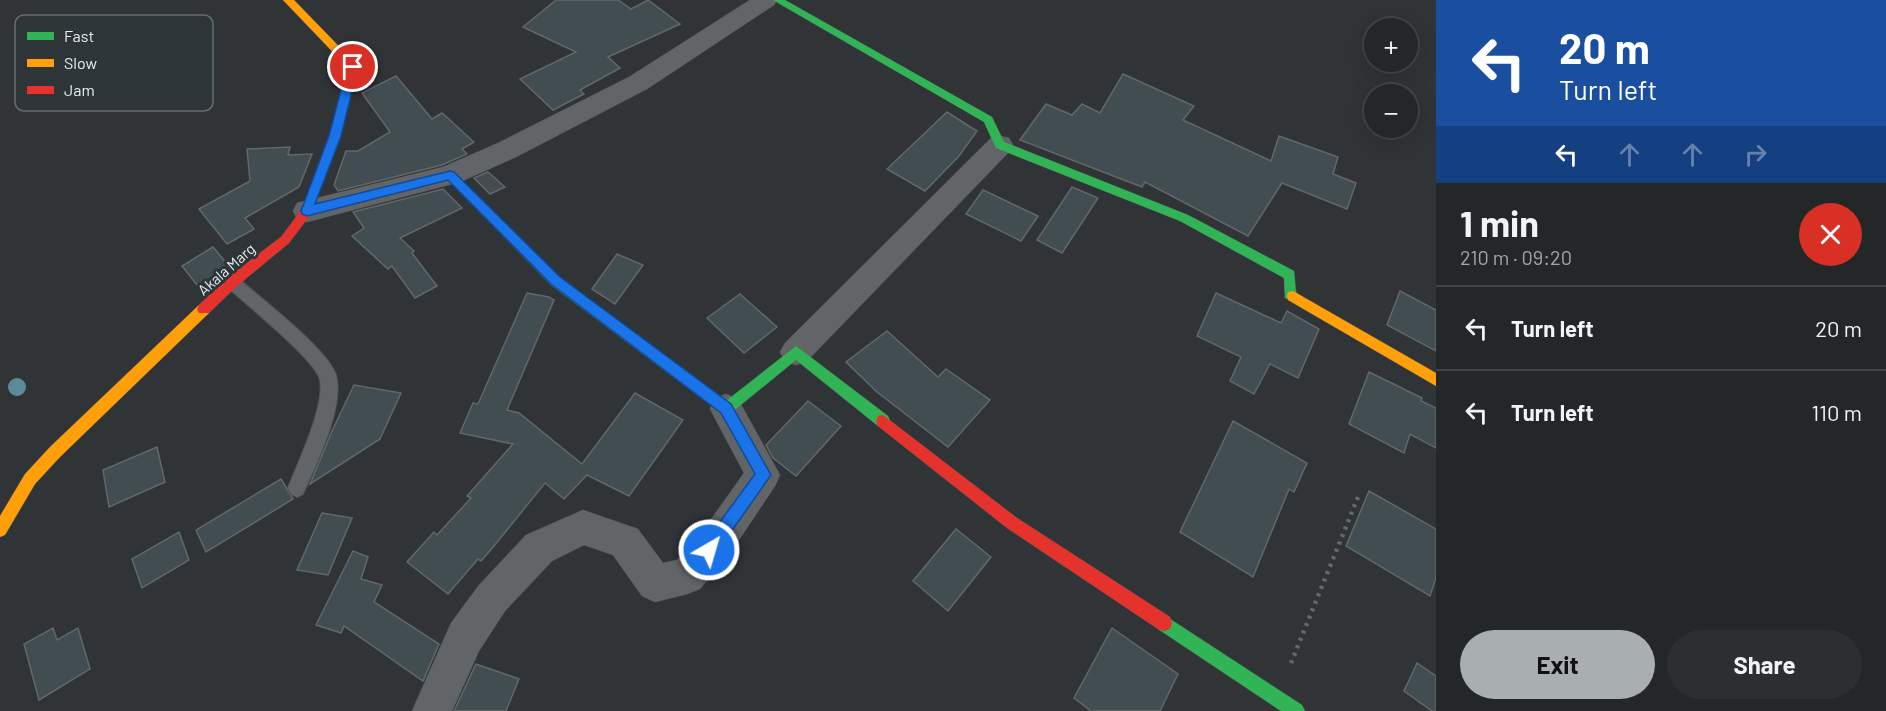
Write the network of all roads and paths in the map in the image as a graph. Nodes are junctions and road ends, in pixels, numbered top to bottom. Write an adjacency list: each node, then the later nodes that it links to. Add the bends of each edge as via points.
1 (288, 0): 6 (street, Akala Marg, via 353,67 335,136)
2 (766, 0): 5 (street, via 638,83)
3 (778, 0): 4 (street, via 988,120)
4 (1000, 146): 8 (street); 9 (street, via 1194,223 1290,275 1290,294)
5 (450, 176): 6 (street); 10 (street, via 555,281)
6 (307, 211): 7 (street, Akala Marg, via 285,240)
7 (232, 282): 11 (lane, via 311,353 328,376 329,399); 13 (street, Akala Marg, via 55,452 30,479)
8 (796, 352): 10 (street); 14 (street, via 1012,523)
9 (1436, 380)
10 (726, 409): 15 (street, via 764,475 687,576 655,583 625,542 583,527 539,548 492,598 465,637)
11 (297, 488)
12 (1358, 497): 14 (path)
13 (0, 530)
14 (1277, 697): 16 (street)
15 (432, 711)
16 (1296, 711)

